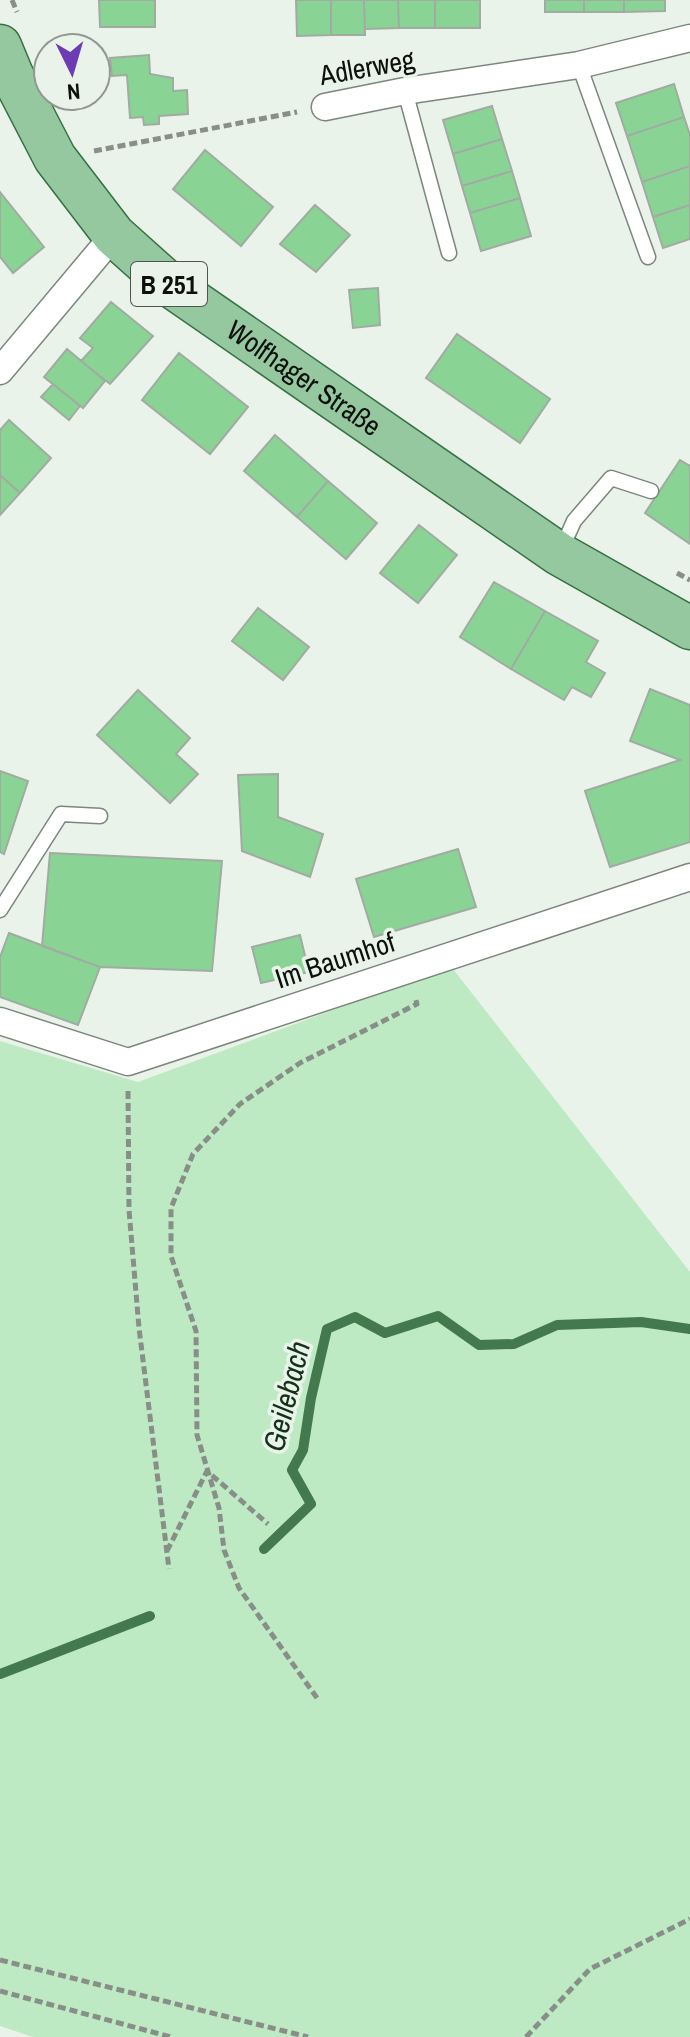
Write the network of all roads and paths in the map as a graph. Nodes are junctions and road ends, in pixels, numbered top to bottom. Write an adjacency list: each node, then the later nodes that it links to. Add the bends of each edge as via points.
1 (690, 38): 3 (street, Adlerweg)
2 (0, 46): 6 (main road, Wolfhager Straße / B 251)
3 (579, 65): 4 (street, Adlerweg); 9 (lane)
4 (405, 91): 5 (street, Adlerweg); 8 (lane)
5 (325, 107): 6 (path, Adlerweg)
6 (55, 158): 7 (main road, Wolfhager Straße / B 251)
7 (114, 235): 10 (street); 12 (main road, Wolfhager Straße / B 251, via 171,286)
8 (449, 253)
9 (648, 257)
10 (0, 371)
11 (651, 491): 12 (lane, via 611,478 574,521)
12 (559, 554): 13 (main road, Wolfhager Straße / B 251)
13 (690, 628)
14 (100, 816): 16 (lane, via 61,814)
15 (690, 877): 19 (street, Im Baumhof)
16 (0, 910)
17 (417, 1004): 20 (path, via 264,1087 240,1104 193,1154 171,1208 171,1256 196,1331 197,1435)
18 (0, 1021): 19 (street)
19 (128, 1062): 22 (path, via 129,1210)
20 (207, 1471): 21 (path); 22 (path); 24 (path, via 224,1550 239,1588)
21 (268, 1524)
22 (167, 1551): 23 (path)
23 (169, 1569)
24 (317, 1698)
25 (690, 1919): 30 (path, via 590,1969)
26 (0, 1960): 29 (path)
27 (0, 1991): 28 (path)
28 (171, 2037)
29 (308, 2037)
30 (526, 2037)

